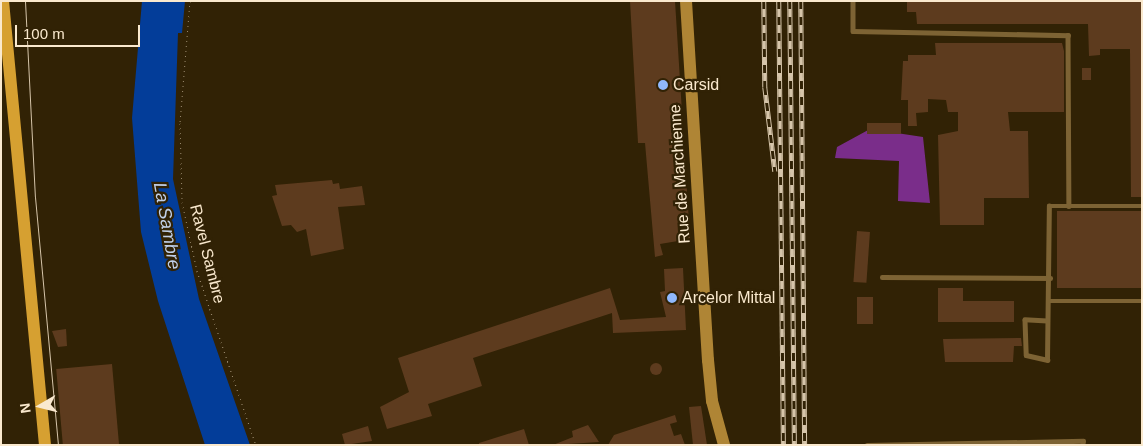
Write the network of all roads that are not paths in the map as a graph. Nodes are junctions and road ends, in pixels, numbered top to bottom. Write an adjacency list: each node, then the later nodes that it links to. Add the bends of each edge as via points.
1 (3, 1): 11 (main road)
2 (686, 1): 12 (main road, Rue de Marchienne, via 712,401)
3 (853, 1): 4 (lane, via 853,31 1068,35)
4 (1069, 206): 5 (lane); 7 (lane, via 1049,206)
5 (1142, 206)
6 (882, 277): 7 (lane)
7 (1050, 278): 8 (lane)
8 (1050, 301): 9 (lane); 10 (lane)
9 (1142, 301)
10 (1047, 321): 10 (lane, via 1046,360 1026,355 1024,320)
11 (45, 445)
12 (724, 445)
13 (867, 445): 14 (lane, via 1083,441)
14 (1083, 445)

